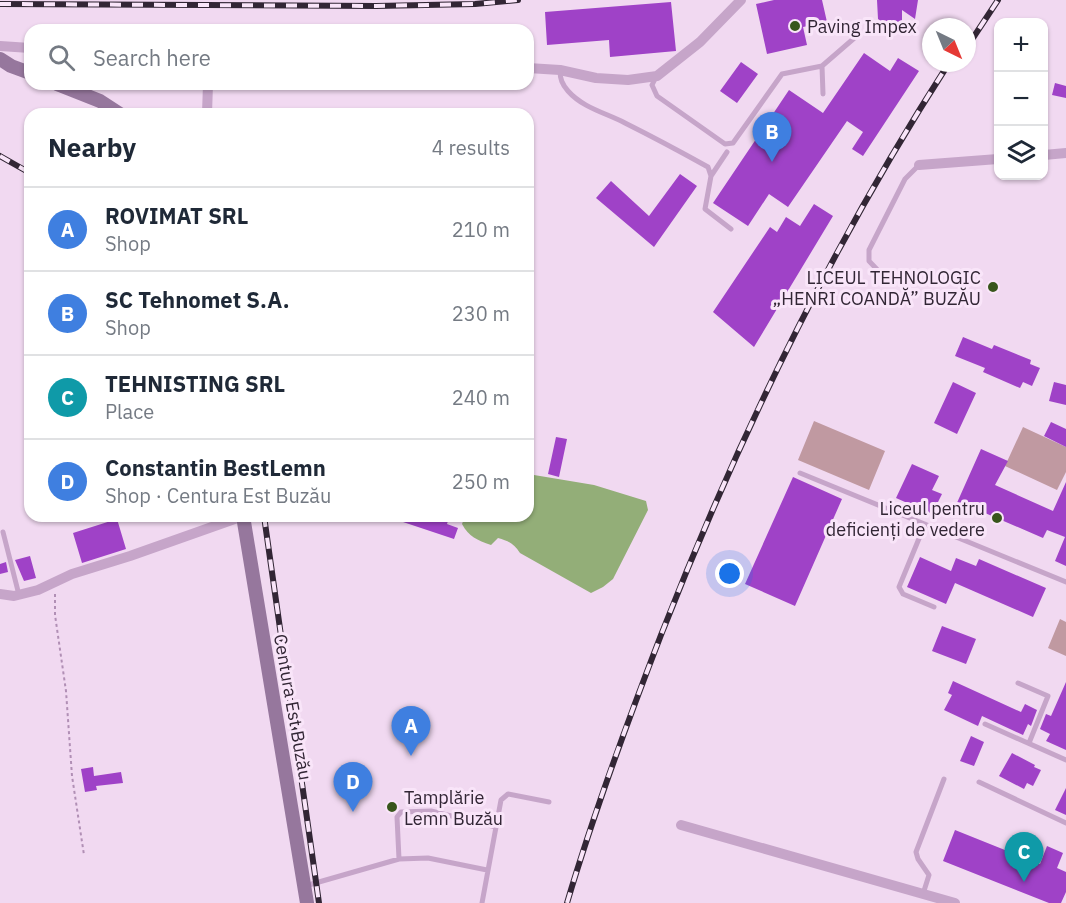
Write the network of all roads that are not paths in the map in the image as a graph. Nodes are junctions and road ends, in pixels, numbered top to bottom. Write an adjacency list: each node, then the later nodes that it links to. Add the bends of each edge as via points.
1 (741, 0): 10 (street, via 700,42)
2 (859, 34): 6 (lane)
3 (0, 46): 4 (street)
4 (24, 48)
5 (0, 59): 9 (main road)
6 (822, 66): 13 (lane); 16 (lane, via 782,74)
7 (534, 68): 8 (street)
8 (560, 70): 10 (street, via 628,80); 24 (lane, via 561,81 569,93 592,109)
9 (24, 71)
10 (657, 76): 17 (lane, via 652,86 657,96)
11 (72, 90): 14 (main road)
12 (208, 90): 15 (street)
13 (823, 94)
14 (111, 108)
15 (207, 108)
16 (733, 142): 17 (lane); 18 (lane)
17 (725, 144): 18 (lane)
18 (727, 152): 22 (lane)
19 (1066, 153): 20 (street)
20 (1048, 155)
21 (994, 159): 23 (street)
22 (719, 164): 24 (lane); 25 (lane)
23 (919, 165): 27 (lane, via 905,179 869,250 869,261)
24 (708, 167): 25 (lane)
25 (711, 176): 26 (lane, via 705,208)
26 (731, 229)
27 (891, 284)
28 (800, 473): 31 (lane)
29 (226, 522): 35 (street)
30 (244, 522): 49 (main road, Centura Est Buzău)
31 (925, 524): 33 (lane); 36 (lane, via 899,587 903,594)
32 (3, 532): 35 (lane)
33 (1066, 582)
34 (0, 594): 35 (street)
35 (19, 595)
36 (934, 607)
37 (1018, 683): 39 (lane, via 1048,696)
38 (986, 724): 39 (lane)
39 (1029, 743): 40 (lane)
40 (1066, 760)
41 (944, 779): 50 (lane, via 916,852 929,875)
42 (979, 782): 44 (lane)
43 (549, 802): 46 (lane, via 508,794 501,800)
44 (1066, 823)
45 (681, 825): 50 (street)
46 (496, 826): 47 (lane, via 430,811 401,812 397,817); 48 (lane)
47 (399, 859): 48 (lane, via 428,858); 49 (lane)
48 (488, 870): 52 (lane)
49 (305, 886): 51 (main road, Centura Est Buzău)
50 (923, 894): 53 (street)
51 (307, 903)
52 (482, 903)
53 (955, 903)

